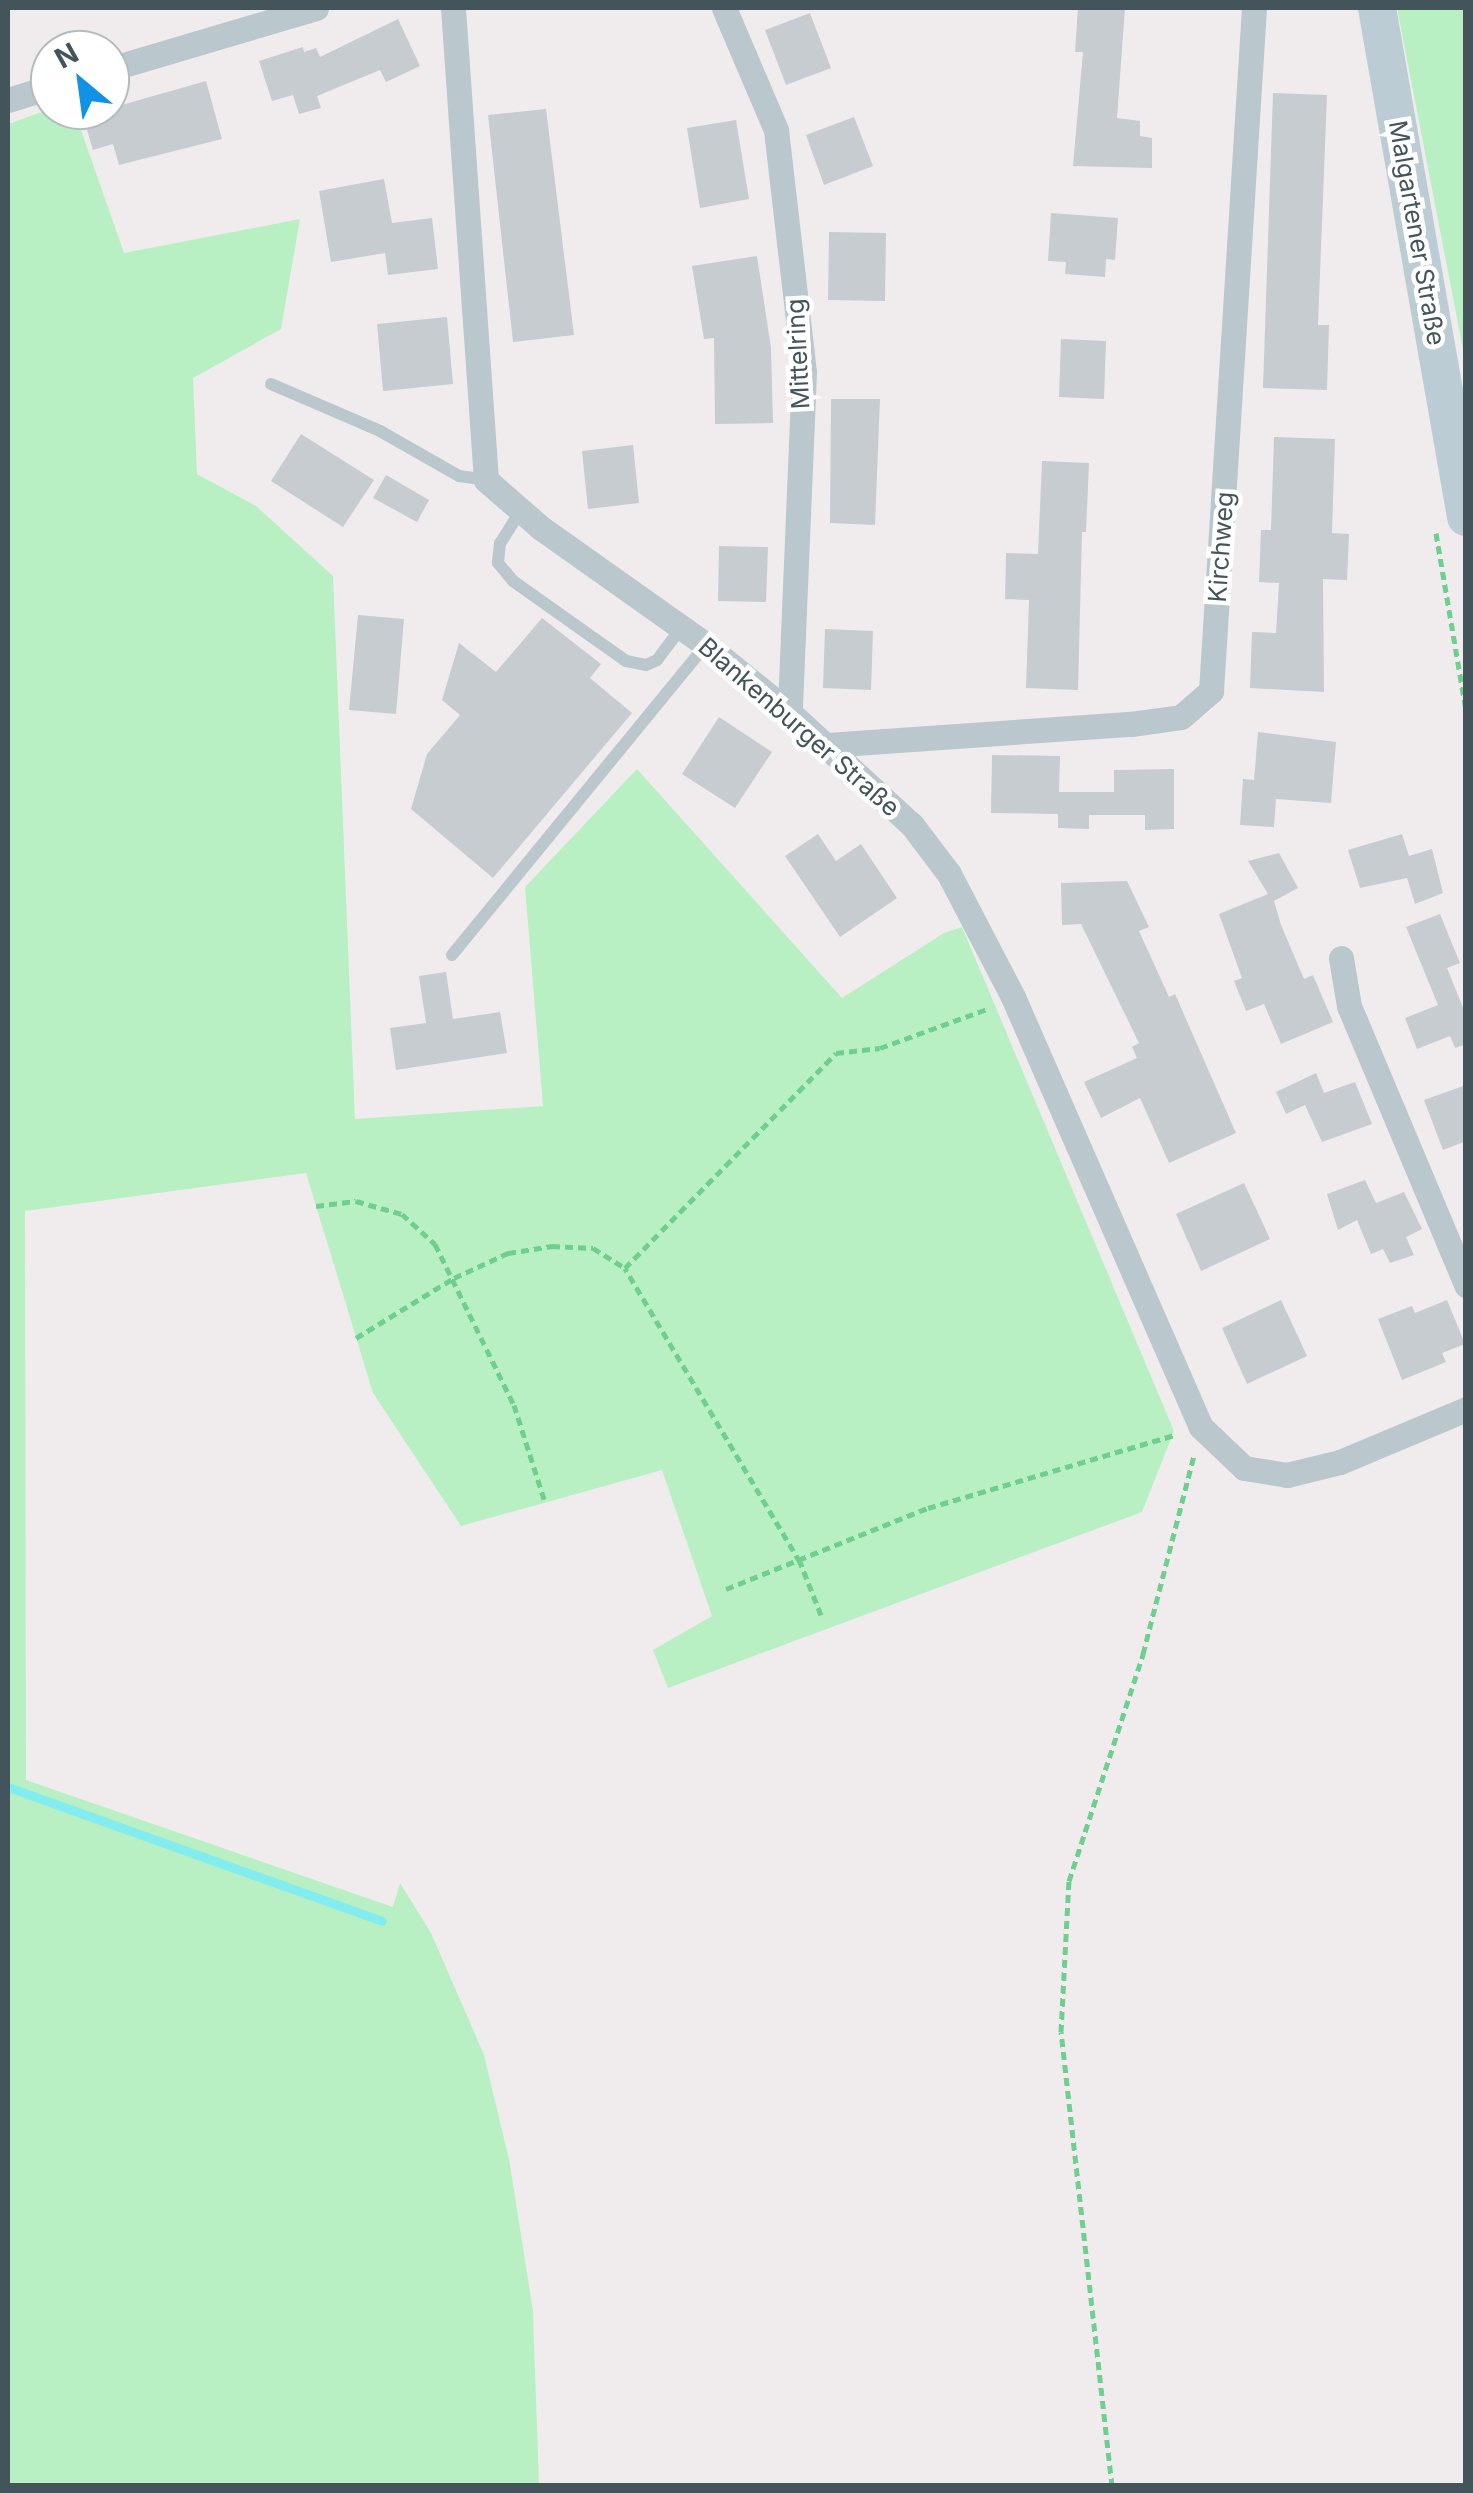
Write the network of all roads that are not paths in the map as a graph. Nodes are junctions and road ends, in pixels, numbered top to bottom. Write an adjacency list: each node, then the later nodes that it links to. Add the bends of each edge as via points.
1 (316, 8): 6 (street)
2 (453, 8): 8 (street)
3 (724, 8): 13 (street, Mittelring, via 776,130 804,372)
4 (1254, 8): 14 (street, Kirchweg, via 1211,692 1181,716 1131,724)
5 (1377, 8): 10 (street, Malgartener Straße)
6 (130, 63)
7 (271, 384): 8 (lane, via 459,476)
8 (486, 480): 9 (street, Blankenburger Straße)
9 (521, 510): 11 (street, Blankenburger Straße); 11 (lane, via 500,543 498,563 512,581 626,660 657,660)
10 (1466, 517)
11 (681, 628): 12 (street, Blankenburger Straße)
12 (706, 645): 13 (street, Blankenburger Straße); 15 (lane)
13 (790, 713): 14 (street, Blankenburger Straße)
14 (827, 745): 18 (street, Blankenburger Straße, via 912,825 949,874 1013,997 1201,1428 1244,1468 1287,1475 1340,1462)
15 (452, 955)
16 (1341, 958): 17 (street, via 1349,1006)
17 (1466, 1285)
18 (1466, 1409)

